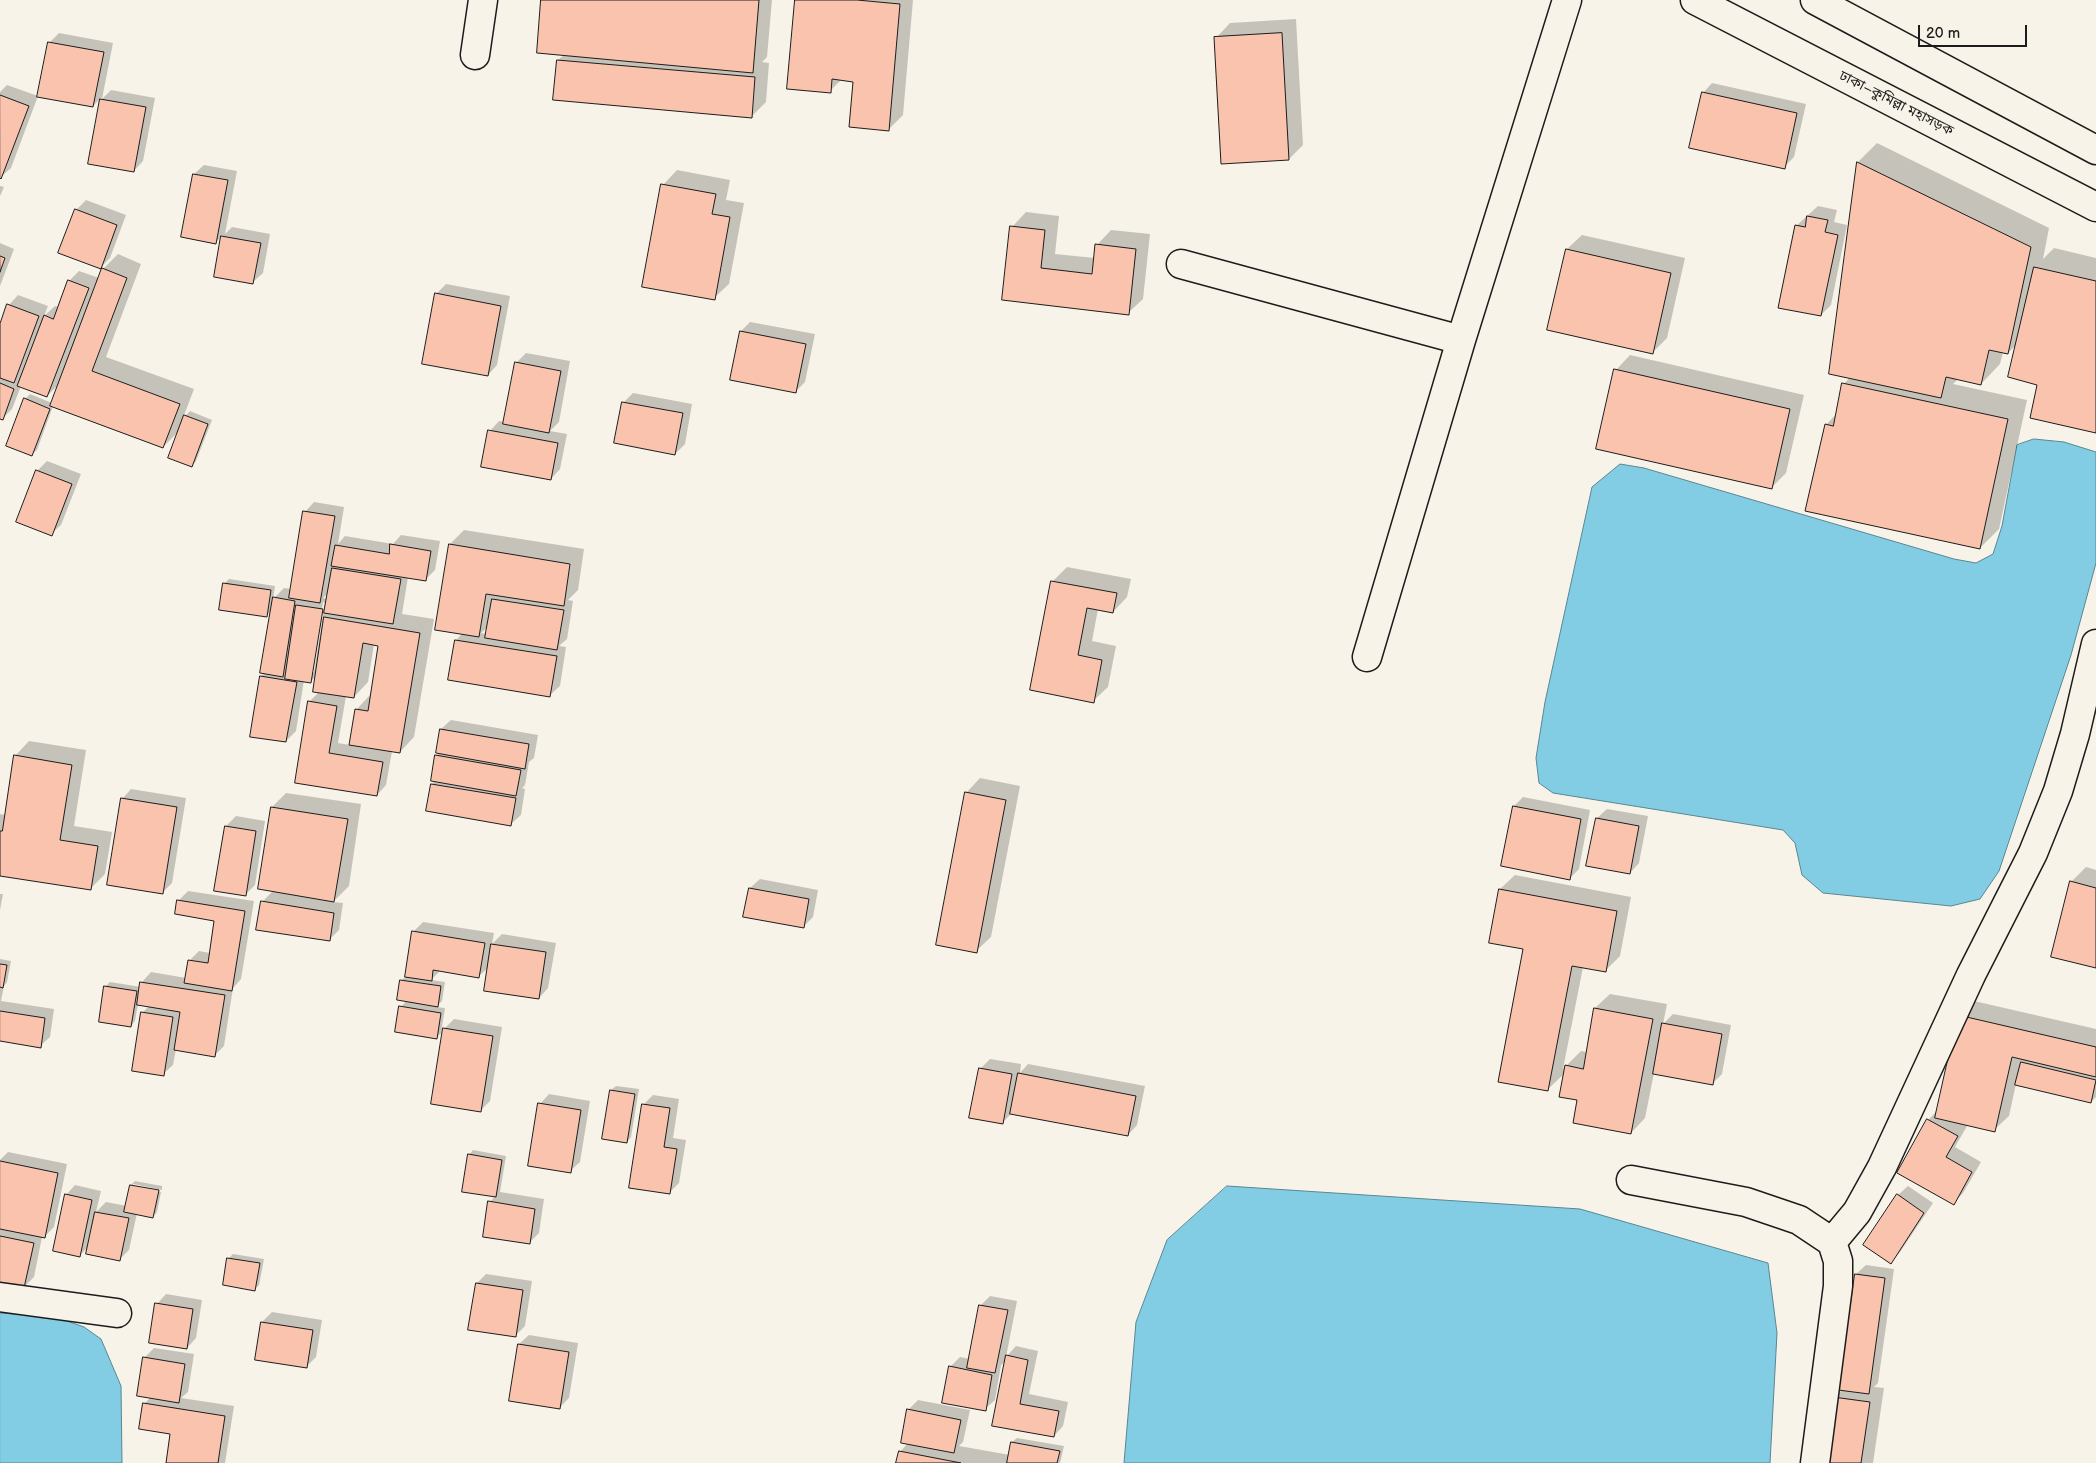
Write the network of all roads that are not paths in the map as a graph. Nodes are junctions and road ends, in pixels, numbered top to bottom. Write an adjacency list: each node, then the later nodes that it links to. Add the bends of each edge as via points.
1 (483, 0): 5 (main road)
2 (1567, 0): 9 (main road)
3 (1695, 0): 7 (main road, ঢাকা–কুমিল্লা মহাসড়ক)
4 (1815, 0): 6 (main road)
5 (475, 55)
6 (2096, 150)
7 (2096, 207)
8 (1181, 264): 9 (main road)
9 (1461, 340): 11 (main road)
10 (2096, 644): 13 (main road, via 2058,791 2033,853 1971,975 1882,1167 1857,1212)
11 (1367, 657)
12 (1631, 1180): 13 (main road, via 1746,1202 1799,1220)
13 (1832, 1242): 16 (main road, via 1838,1261 1838,1286)
14 (0, 1297): 15 (main road)
15 (117, 1313)
16 (1815, 1463)

